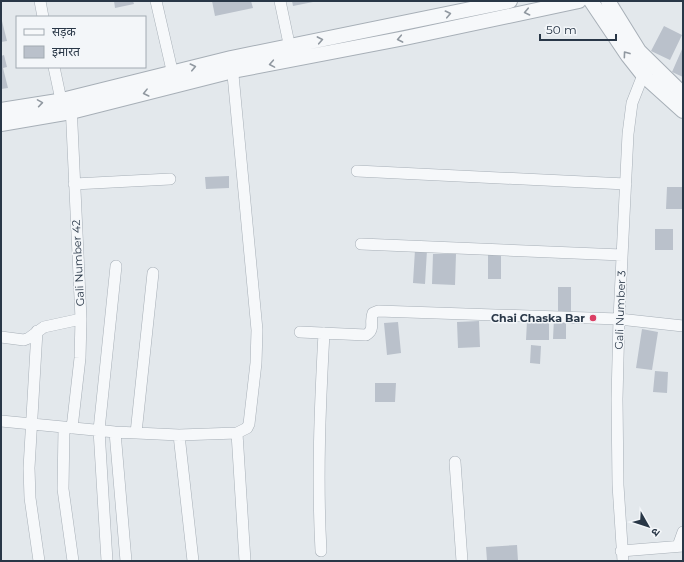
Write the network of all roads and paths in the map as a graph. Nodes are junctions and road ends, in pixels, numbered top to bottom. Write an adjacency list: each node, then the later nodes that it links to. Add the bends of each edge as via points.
1 (40, 1): 9 (street)
2 (156, 1): 15 (street)
3 (280, 1): 10 (street)
4 (510, 1): 8 (street)
5 (579, 1): 11 (street, one-way to 11)
6 (591, 1): 14 (street, one-way to 6, via 628,56)
7 (608, 1): 14 (street, via 639,50)
8 (493, 3): 10 (street, one-way to 8)
9 (43, 16)
10 (290, 46): 11 (street); 12 (street)
11 (293, 60): 12 (street, one-way to 12)
12 (232, 64): 15 (street, one-way to 12); 16 (street); 44 (street, via 257,330 249,424)
13 (54, 68): 18 (street, Gali Number 42)
14 (648, 70): 17 (street); 20 (street); 26 (street, Gali Number 3, via 632,103)
15 (172, 72): 16 (street); 18 (street)
16 (175, 86): 21 (street, one-way to 21)
17 (683, 94)
18 (66, 99): 19 (street, one-way to 18); 21 (street, Gali Number 42)
19 (1, 110)
20 (683, 111)
21 (71, 112): 22 (street); 25 (street, Gali Number 42)
22 (1, 124)
23 (358, 171): 26 (street)
24 (170, 179): 25 (street)
25 (74, 184): 31 (street, Gali Number 42)
26 (626, 184): 28 (street, Gali Number 3)
27 (361, 244): 28 (street)
28 (622, 255): 32 (street, Gali Number 3)
29 (116, 266): 41 (street)
30 (153, 273): 43 (street)
31 (81, 319): 34 (street, via 44,327); 40 (street, Gali Number 42, via 80,358)
32 (619, 319): 33 (street); 36 (street, via 378,311 373,313 373,327 366,335); 50 (street, Gali Number 3, via 618,430)
33 (683, 326)
34 (37, 331): 37 (street, via 24,340); 39 (street)
35 (300, 332): 36 (street)
36 (324, 333): 49 (street, via 318,455)
37 (1, 337)
38 (1, 421): 39 (street)
39 (32, 424): 40 (street); 51 (street, via 30,498)
40 (68, 428): 41 (street); 52 (street, Gali Number 42, via 63,489)
41 (99, 430): 42 (street); 53 (street)
42 (115, 432): 43 (street); 54 (street)
43 (136, 433): 45 (street)
44 (237, 433): 45 (street); 56 (street)
45 (179, 435): 55 (street)
46 (455, 462): 57 (street)
47 (683, 532): 48 (street)
48 (681, 546): 50 (street)
49 (321, 551)
50 (622, 556)
51 (39, 561)
52 (73, 561)
53 (107, 561)
54 (126, 561)
55 (194, 561)
56 (245, 561)
57 (462, 561)

